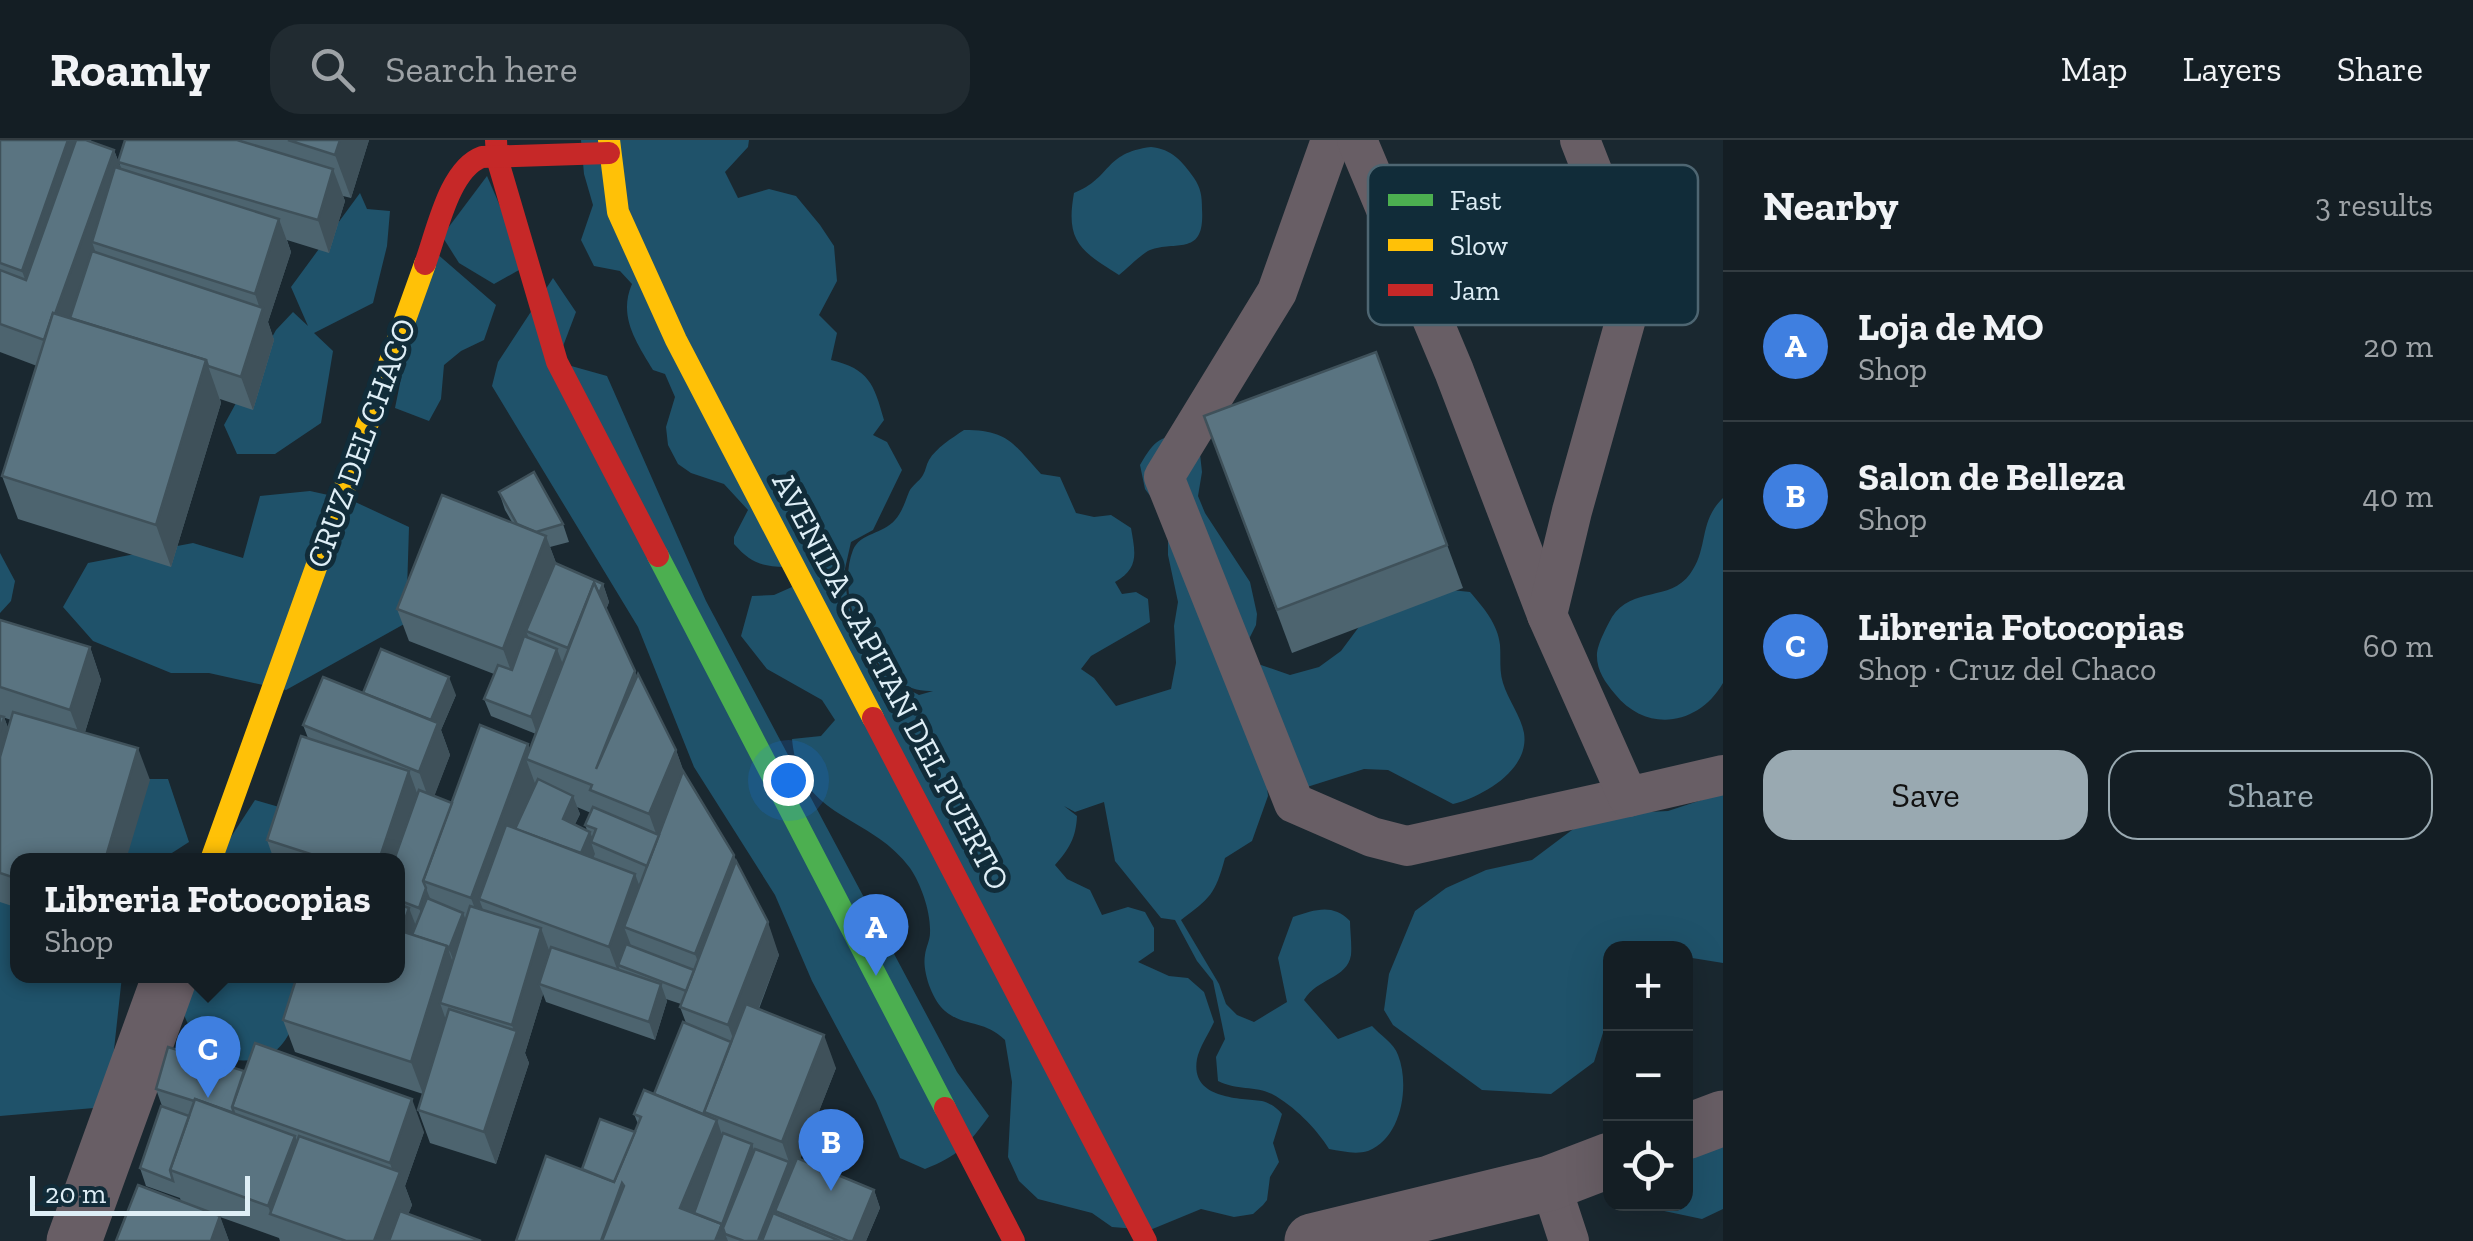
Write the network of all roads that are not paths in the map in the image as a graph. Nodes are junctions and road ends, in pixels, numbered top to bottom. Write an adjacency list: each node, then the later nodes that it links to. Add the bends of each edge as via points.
1 (1331, 140): 12 (lane, via 1278,292 1164,476 1294,803 1407,846)
2 (1357, 140): 7 (lane)
3 (1580, 140): 6 (lane)
4 (609, 146): 5 (street, CRUZ DEL CHACO); 21 (street, AVENIDA CAPITAN DEL PUERTO, via 618,212 676,340)
5 (496, 149): 13 (street, CRUZ DEL CHACO, via 470,161 456,178); 20 (street, via 557,362)
6 (1590, 165)
7 (1368, 166)
8 (1435, 325): 10 (lane)
9 (1624, 325): 10 (lane)
10 (1547, 615): 12 (lane)
11 (1723, 775): 12 (lane)
12 (1628, 797)
13 (214, 853)
14 (167, 983): 19 (street)
15 (1723, 1118): 16 (street)
16 (1693, 1129)
17 (1603, 1163): 18 (street)
18 (1550, 1183): 22 (street); 23 (lane)
19 (74, 1241)
20 (1014, 1241)
21 (1146, 1241)
22 (1312, 1241)
23 (1568, 1241)

